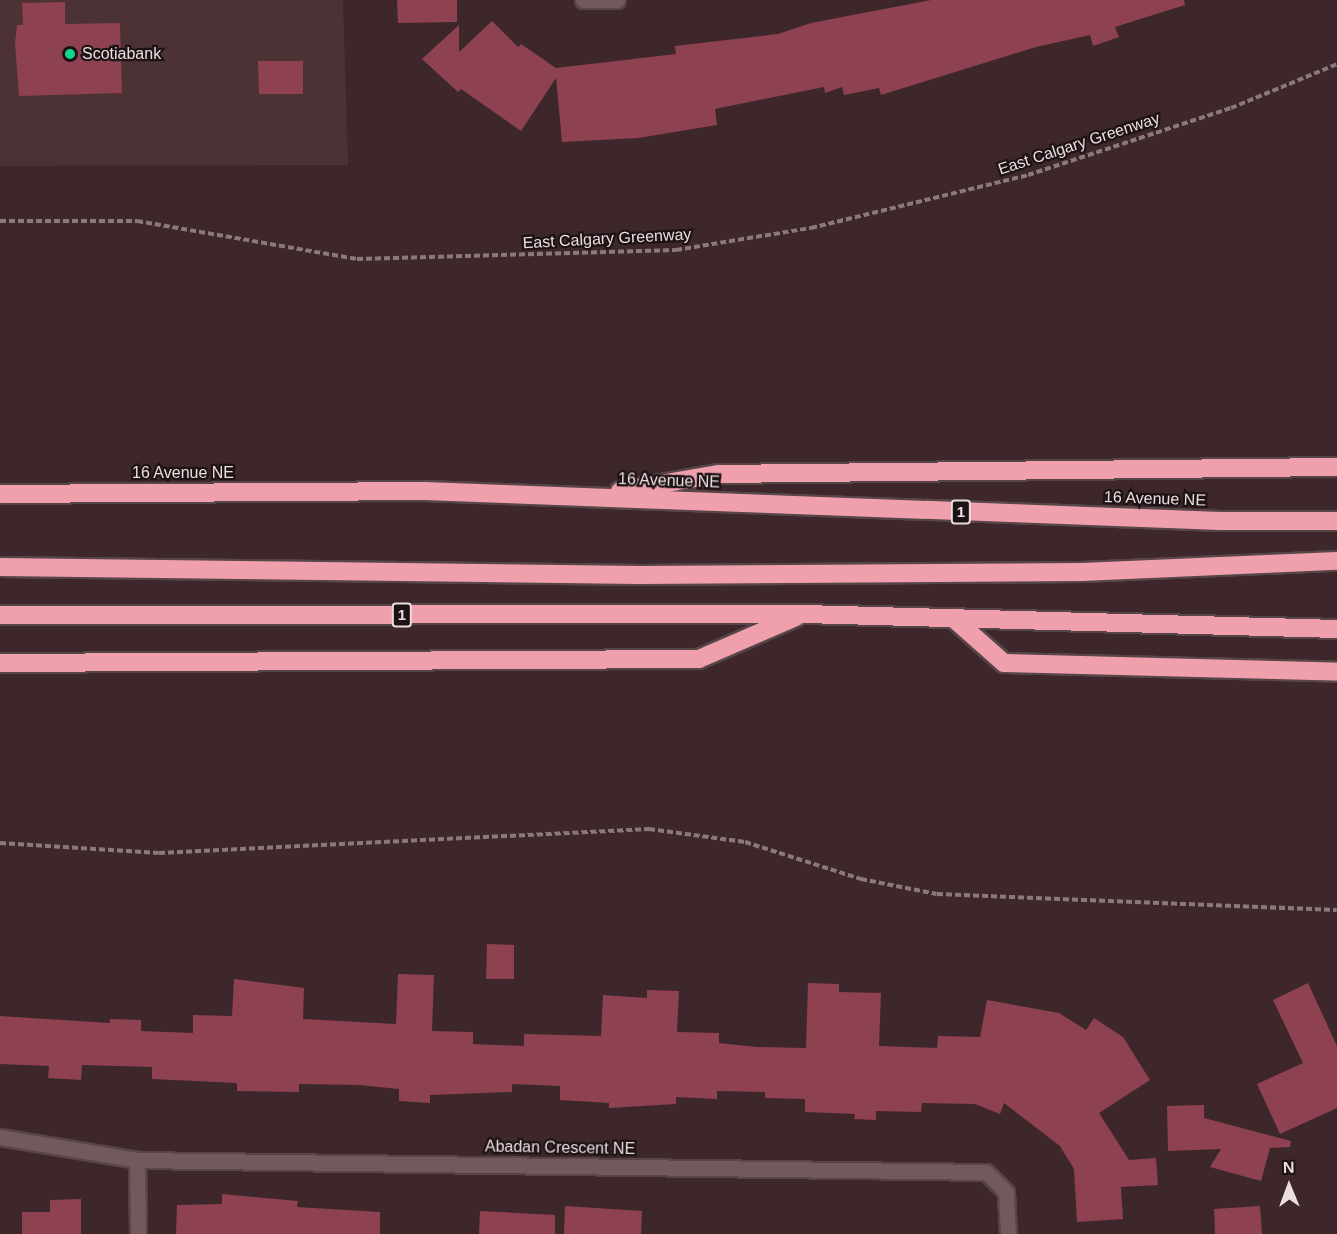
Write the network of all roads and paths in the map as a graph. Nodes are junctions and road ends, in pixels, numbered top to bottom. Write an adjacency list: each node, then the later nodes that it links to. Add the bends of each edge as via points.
1 (583, 0): 2 (street)
2 (617, 0)
3 (1337, 64): 4 (path, East Calgary Greenway, via 1231,108 1028,175 811,228 676,250 357,259 300,253 236,235 137,221)
4 (0, 221)
5 (1337, 467): 7 (highway, via 717,474)
6 (0, 494): 7 (highway, 16 Avenue NE / 1, via 425,491)
7 (585, 497): 8 (highway, 16 Avenue NE / 1)
8 (1337, 521)
9 (1337, 561): 10 (highway, via 1082,572 652,575)
10 (0, 567)
11 (804, 614): 12 (highway, 1); 13 (highway, 1); 15 (highway, via 699,659)
12 (0, 615)
13 (953, 618): 14 (highway, 1); 16 (highway, via 1004,663)
14 (1337, 629)
15 (0, 663)
16 (1337, 672)
17 (0, 843): 18 (path, via 159,853 649,829 745,842 861,879 937,894)
18 (1337, 910)
19 (0, 1137): 20 (street, Abadan Crescent NE)
20 (137, 1160): 21 (street); 22 (street, Abadan Crescent NE, via 986,1172 1006,1192)
21 (138, 1234)
22 (1008, 1234)

